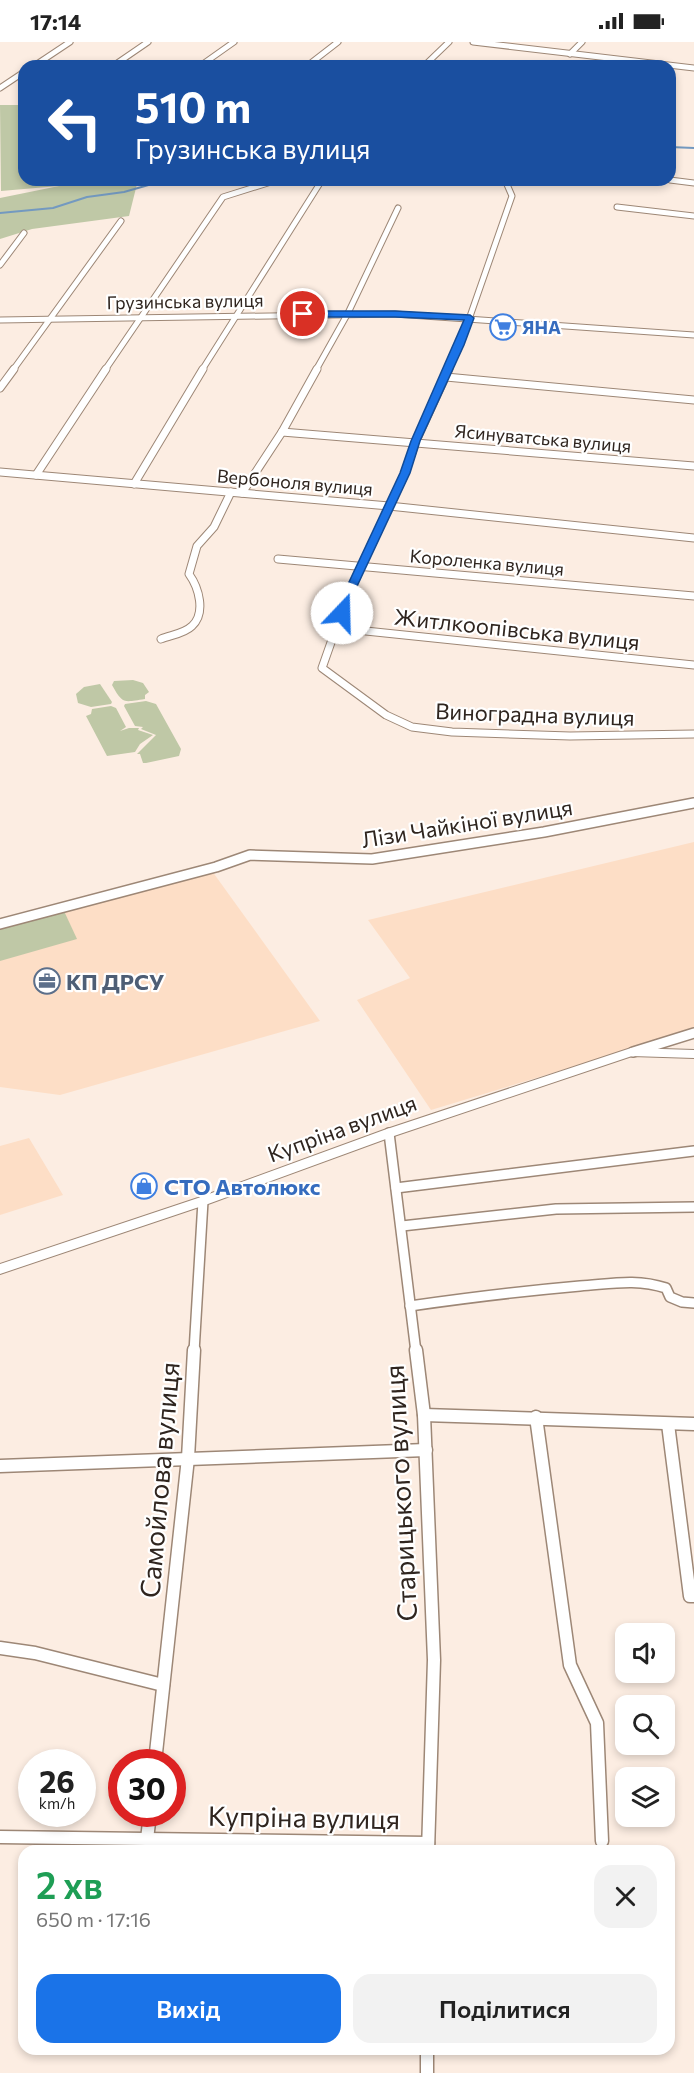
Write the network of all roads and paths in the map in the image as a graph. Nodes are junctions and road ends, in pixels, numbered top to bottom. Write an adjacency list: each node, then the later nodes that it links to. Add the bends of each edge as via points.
1 (70, 42): 9 (street)
2 (148, 42): 10 (street)
3 (234, 42): 11 (street)
4 (338, 42): 12 (street)
5 (449, 42): 13 (street)
6 (473, 42): 8 (street)
7 (582, 42): 8 (street)
8 (570, 54): 14 (street)
9 (43, 60)
10 (122, 60)
11 (208, 60)
12 (315, 60)
13 (430, 60)
14 (623, 60)
15 (676, 66): 16 (street)
16 (694, 68)
17 (18, 76): 18 (street)
18 (0, 88)
19 (676, 181): 20 (street)
20 (694, 183)
21 (258, 186): 32 (street, via 223,197)
22 (318, 186): 31 (street)
23 (508, 186): 33 (street, via 512,196)
24 (617, 207): 26 (street)
25 (398, 208): 30 (street)
26 (694, 216)
27 (121, 221): 34 (street)
28 (24, 233): 29 (street)
29 (0, 265)
30 (348, 313): 31 (street, Грузинська вулиця); 33 (street, Грузинська вулиця); 40 (street)
31 (236, 315): 32 (street, Грузинська вулиця); 45 (street)
32 (140, 317): 34 (street, Грузинська вулиця); 44 (street)
33 (470, 318): 36 (street, Грузинська вулиця); 37 (street)
34 (48, 319): 35 (street, Грузинська вулиця); 38 (street)
35 (0, 320)
36 (692, 334)
37 (446, 377): 39 (street); 41 (street)
38 (0, 388)
39 (694, 399)
40 (282, 432): 41 (street, Ясинуватська вулиця); 47 (street)
41 (416, 441): 42 (street, Ясинуватська вулиця); 48 (street)
42 (694, 466)
43 (0, 472): 44 (street, Вербоноля вулиця)
44 (36, 475): 45 (street, Вербоноля вулиця)
45 (134, 484): 46 (street, Вербоноля вулиця)
46 (231, 492): 47 (street, Вербоноля вулиця); 54 (street, via 214,527 197,546 189,574 198,589 200,612 191,627)
47 (242, 493): 48 (street, Вербоноля вулиця)
48 (388, 506): 49 (street, Вербоноля вулиця); 51 (street)
49 (694, 538)
50 (278, 559): 51 (street, Короленка вулиця)
51 (362, 565): 52 (street, Короленка вулиця); 53 (street)
52 (694, 596)
53 (337, 628): 55 (street, Житлкоопівська вулиця); 56 (street, Виноградна вулиця, via 322,668 386,715 412,727 570,736)
54 (162, 639)
55 (694, 665)
56 (694, 734)
57 (694, 803): 58 (street, Лізи Чайкіної вулиця, via 372,859 250,855)
58 (0, 924)
59 (694, 1033): 60 (street, Купріна вулиця)
60 (631, 1052): 61 (main road, Купріна вулиця); 62 (main road, Купріна вулиця)
61 (694, 1054)
62 (388, 1133): 64 (street, Старицького вулиця); 65 (main road, Купріна вулиця)
63 (694, 1151): 64 (street)
64 (396, 1188): 67 (street, Старицького вулиця)
65 (203, 1201): 68 (main road, Купріна вулиця); 76 (street, Самойлова вулиця)
66 (694, 1207): 67 (street, via 556,1209)
67 (402, 1226): 70 (street, Старицького вулиця)
68 (0, 1269)
69 (694, 1303): 70 (street, via 670,1297 666,1288 654,1282 629,1279)
70 (410, 1306): 71 (street, Старицького вулиця)
71 (424, 1415): 72 (street); 75 (street, Старицького вулиця)
72 (536, 1417): 73 (street); 85 (street, via 570,1665 597,1723)
73 (668, 1424): 74 (street); 78 (street, via 690,1596)
74 (694, 1424)
75 (426, 1450): 76 (street); 87 (street, Старицького вулиця, via 434,1660)
76 (188, 1458): 77 (street); 80 (street, Самойлова вулиця)
77 (0, 1466)
78 (694, 1596)
79 (0, 1648): 80 (street)
80 (163, 1684): 81 (street, Самойлова вулиця)
81 (156, 1749)
82 (148, 1827): 84 (street)
83 (0, 1837): 84 (street, Купріна вулиця)
84 (147, 1839): 86 (street, Купріна вулиця)
85 (602, 1841)
86 (358, 1845)
87 (428, 1845)
88 (428, 2055): 89 (street)
89 (427, 2073)

